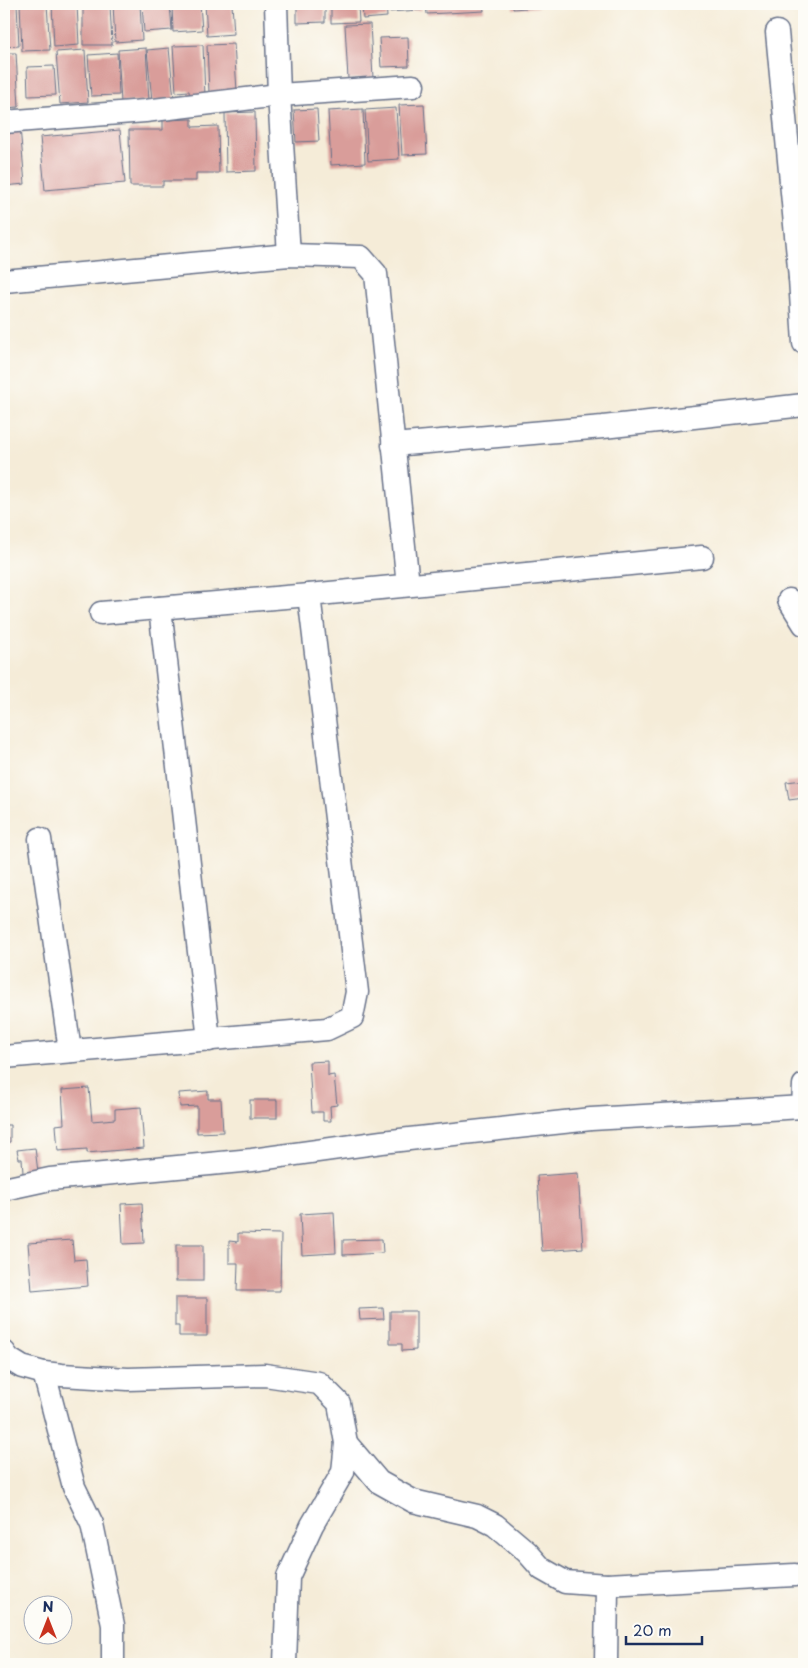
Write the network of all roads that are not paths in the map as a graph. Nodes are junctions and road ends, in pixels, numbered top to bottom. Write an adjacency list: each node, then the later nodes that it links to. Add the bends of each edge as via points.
1 (276, 4): 4 (street)
2 (777, 32): 6 (street)
3 (413, 86): 4 (street)
4 (279, 95): 5 (street, via 145,111); 7 (street)
5 (4, 122)
6 (795, 132): 8 (street)
7 (289, 255): 9 (street); 12 (street, via 361,258 376,274)
8 (802, 278): 10 (street)
9 (4, 281)
10 (804, 342)
11 (804, 405): 12 (street)
12 (393, 445): 14 (street)
13 (702, 557): 14 (street)
14 (408, 585): 15 (street)
15 (309, 595): 17 (street); 21 (street, via 358,992 352,1017 327,1029)
16 (789, 600): 19 (street)
17 (160, 608): 18 (street); 21 (street)
18 (101, 613)
19 (804, 624)
20 (40, 839): 22 (street)
21 (209, 1040): 22 (street)
22 (70, 1051): 23 (street)
23 (4, 1057)
24 (804, 1099): 25 (street, via 591,1119 252,1160 50,1179)
25 (4, 1189)
26 (4, 1352): 27 (street, via 22,1367)
27 (44, 1372): 28 (street, via 128,1379 265,1375 319,1383 339,1403); 31 (street, via 74,1487 92,1524 113,1625)
28 (346, 1443): 30 (street, via 379,1482 413,1501 477,1516 495,1525 542,1569 565,1582); 32 (street, via 343,1472 312,1525 288,1578)
29 (795, 1575): 30 (street)
30 (607, 1585): 33 (street)
31 (113, 1664)
32 (285, 1664)
33 (606, 1664)

